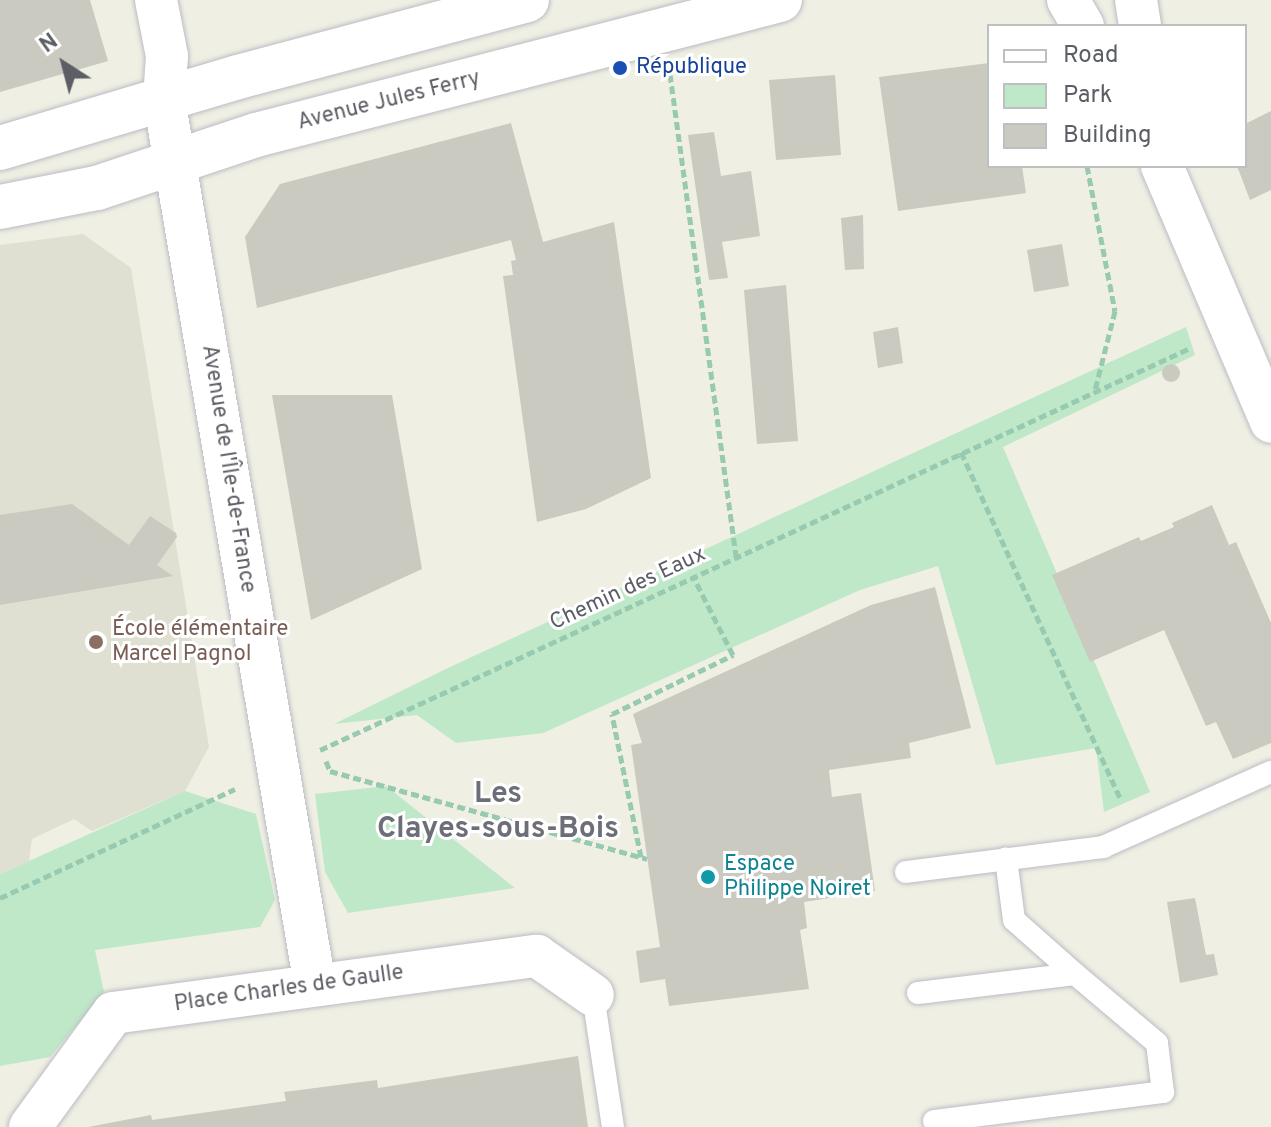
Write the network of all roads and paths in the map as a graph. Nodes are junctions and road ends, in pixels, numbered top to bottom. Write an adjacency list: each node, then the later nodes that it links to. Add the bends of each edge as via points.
1 (156, 0): 9 (street, Avenue de l'Île-de-France, via 167,56)
2 (527, 0): 9 (street)
3 (780, 0): 11 (street, Avenue Jules Ferry, via 256,135)
4 (1068, 0): 6 (street)
5 (1136, 0): 7 (street)
6 (1082, 24)
7 (1140, 24)
8 (668, 61): 19 (path)
9 (164, 99): 10 (street); 11 (street, Avenue de l'Île-de-France)
10 (0, 148)
11 (177, 164): 14 (street, Avenue Jules Ferry, via 97,188); 22 (street, Avenue de l'Île-de-France)
12 (1087, 168): 16 (path, via 1115,311)
13 (1163, 168): 15 (street)
14 (0, 207)
15 (1232, 328): 16 (path, Chemin des Eaux); 17 (street)
16 (1095, 391): 18 (path, Chemin des Eaux)
17 (1271, 422)
18 (961, 452): 19 (path, Chemin des Eaux); 24 (path)
19 (736, 556): 20 (path, Chemin des Eaux)
20 (693, 576): 21 (path, Chemin des Eaux); 21 (path, via 733,655 612,714 644,858 330,771)
21 (321, 749): 22 (path, Chemin des Eaux)
22 (280, 768): 27 (path, Chemin des Eaux); 29 (street, Avenue de l'Île-de-France)
23 (1271, 772): 25 (lane, via 1103,847)
24 (1127, 813)
25 (1006, 859): 26 (lane); 28 (lane, via 1014,920)
26 (906, 872)
27 (0, 898)
28 (1075, 974): 30 (lane); 32 (lane, via 1157,1043 1163,1092)
29 (315, 985): 31 (street, Place Charles de Gaulle, via 537,956); 33 (street, Place Charles de Gaulle, via 113,1013)
30 (918, 993)
31 (593, 995): 34 (lane)
32 (934, 1121)
33 (31, 1127)
34 (613, 1127)

